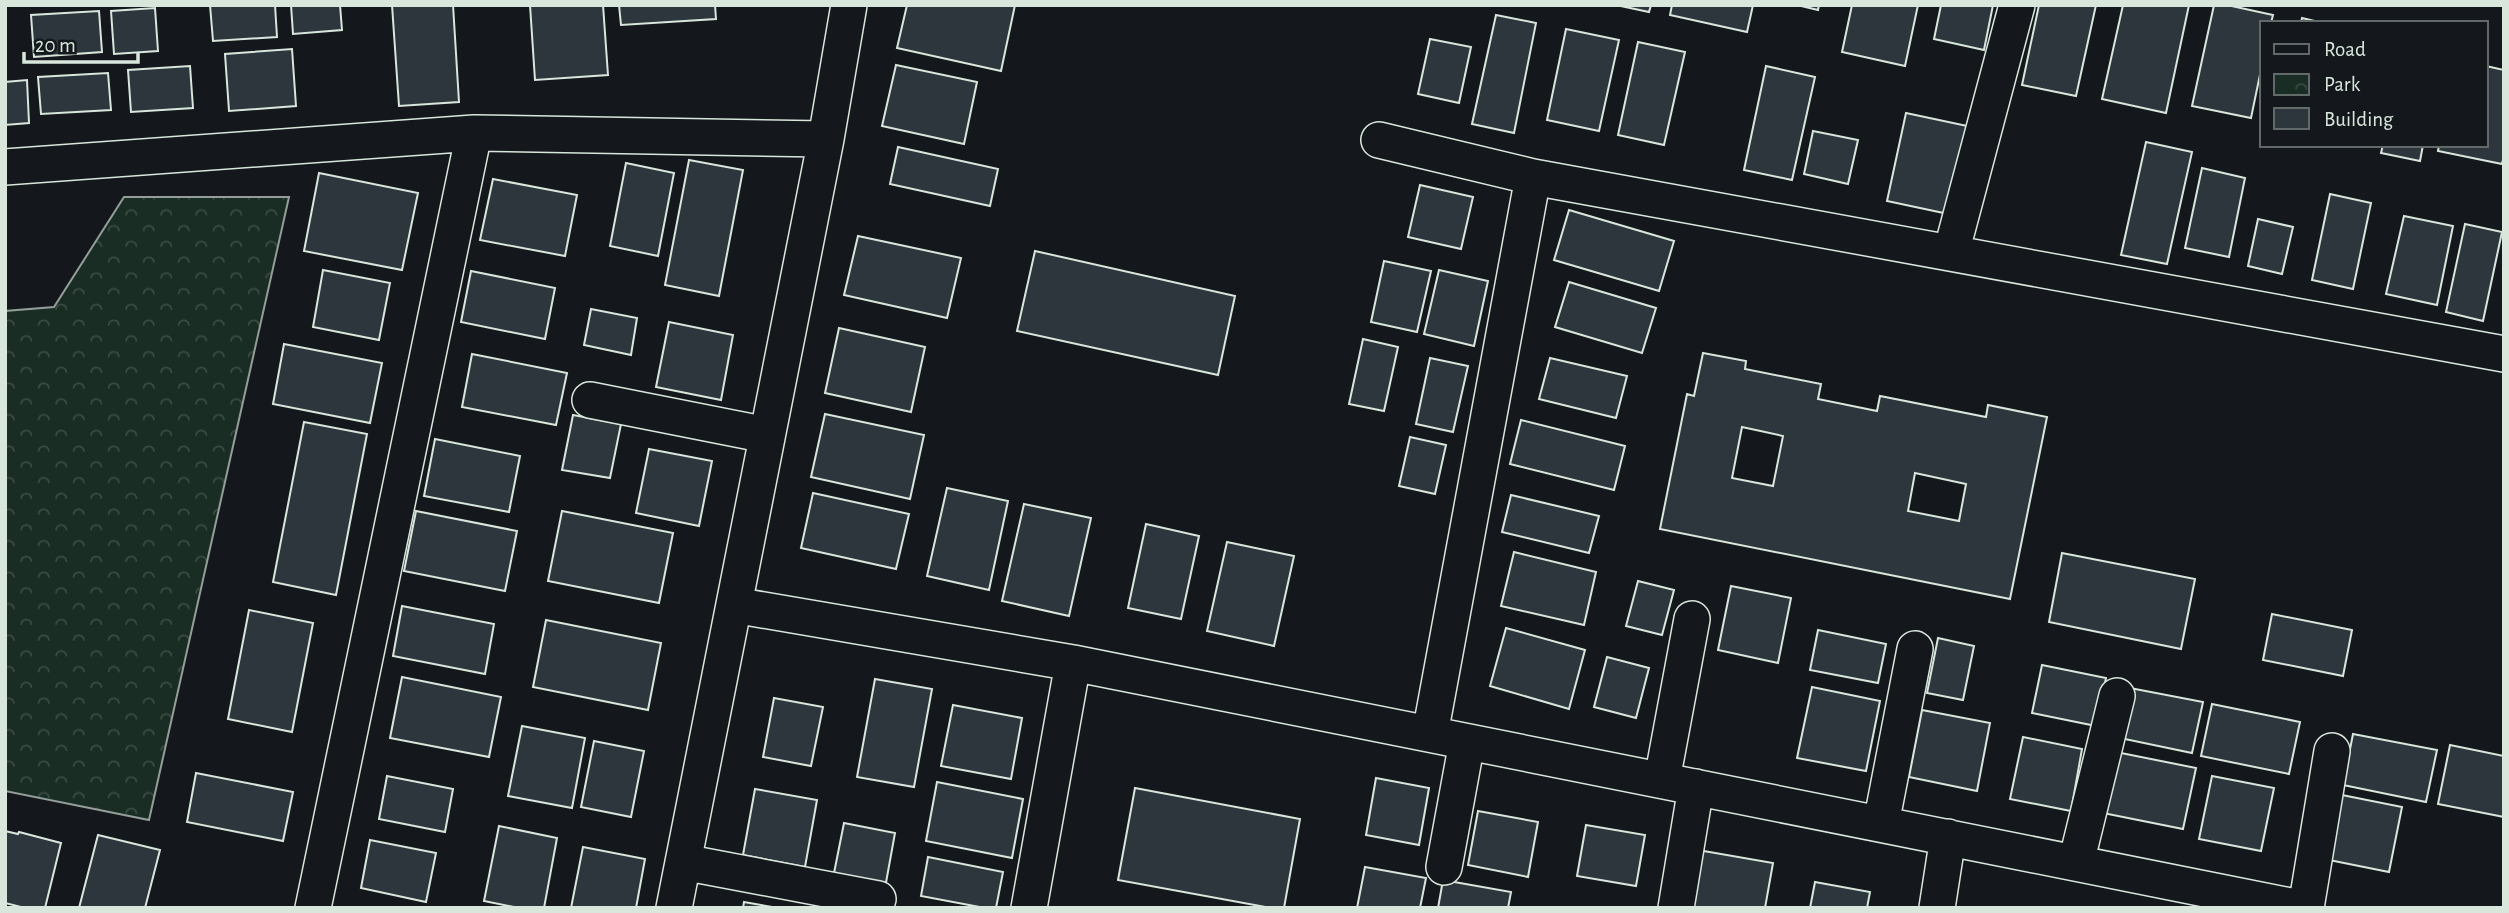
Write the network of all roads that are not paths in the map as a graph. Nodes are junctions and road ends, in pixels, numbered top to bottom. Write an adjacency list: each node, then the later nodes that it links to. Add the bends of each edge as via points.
1 (849, 5): 4 (street)
2 (2017, 5): 8 (street)
3 (474, 133): 4 (street); 6 (street); 28 (street)
4 (827, 139): 11 (street)
5 (1379, 140): 7 (street)
6 (5, 167)
7 (1533, 177): 8 (street); 17 (street)
8 (1951, 253): 9 (street)
9 (2504, 354)
10 (590, 400): 11 (street)
11 (768, 435): 12 (street)
12 (734, 605): 15 (street); 24 (street)
13 (1692, 619): 20 (street)
14 (1915, 649): 22 (street)
15 (1073, 663): 17 (street); 30 (street)
16 (2117, 696): 25 (street)
17 (1430, 734): 18 (street)
18 (1467, 742): 20 (street); 26 (street)
19 (2332, 751): 34 (street)
20 (1662, 780): 21 (street)
21 (1696, 787): 22 (street); 31 (street)
22 (1881, 824): 23 (street)
23 (1948, 837): 25 (street); 32 (street)
24 (683, 862): 27 (street); 29 (street)
25 (2076, 863): 33 (street)
26 (1444, 867)
27 (878, 900)
28 (313, 908)
29 (674, 908)
30 (1029, 908)
31 (1676, 908)
32 (1937, 908)
33 (2300, 908)
34 (2306, 908)

